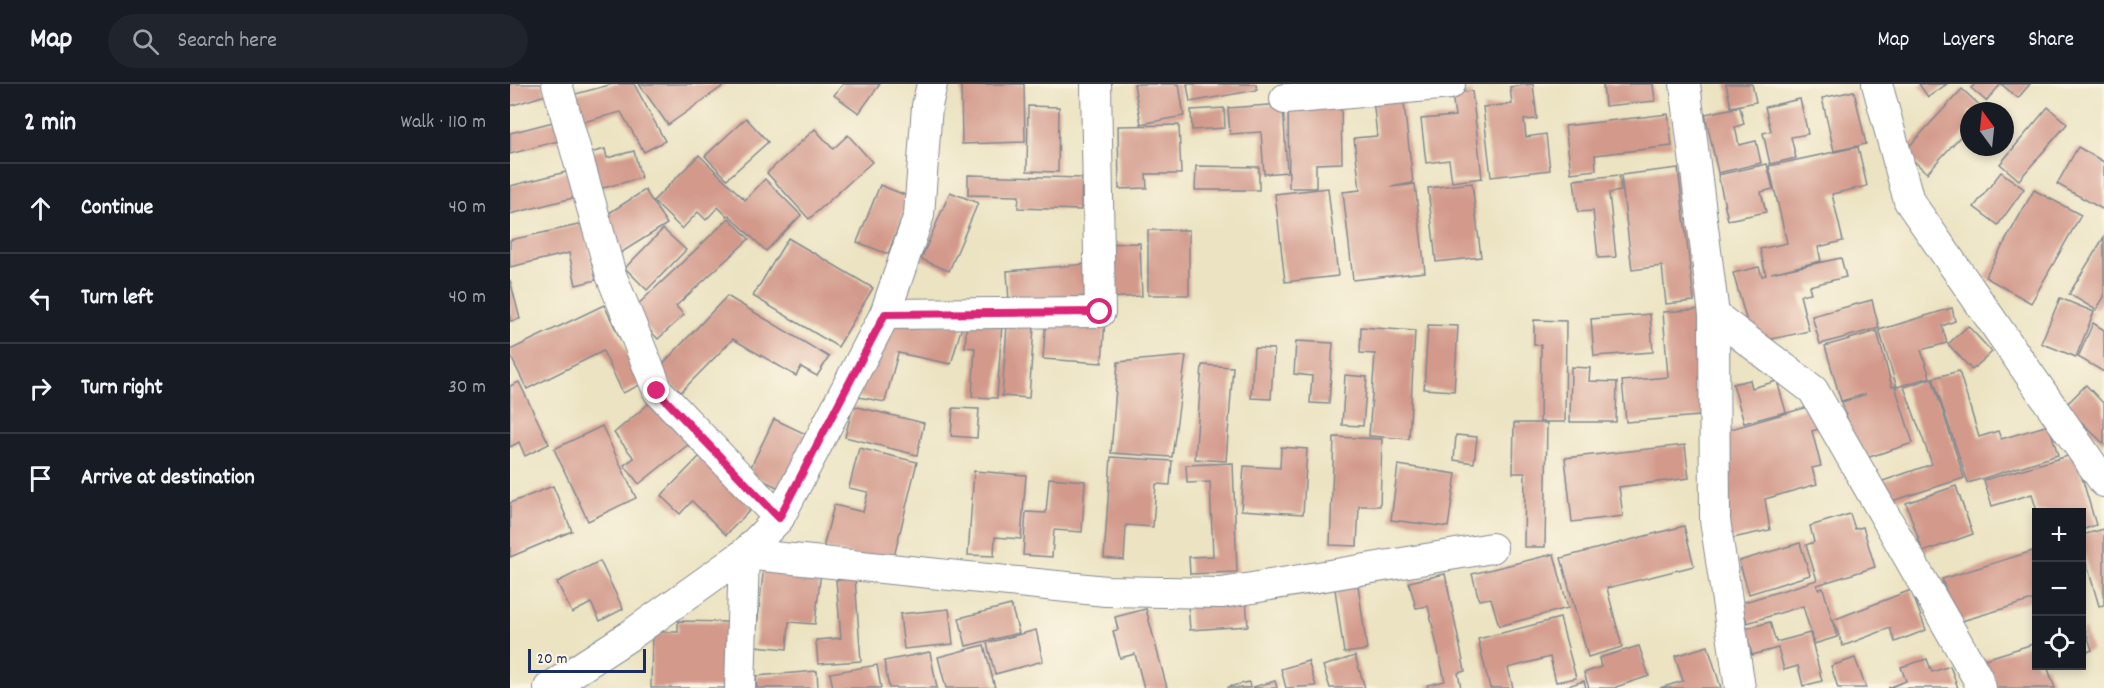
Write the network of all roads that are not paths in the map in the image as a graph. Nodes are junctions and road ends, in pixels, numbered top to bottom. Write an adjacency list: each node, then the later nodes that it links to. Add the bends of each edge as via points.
1 (557, 84): 11 (street, via 611,275 657,391)
2 (933, 84): 8 (street, via 927,106 919,215)
3 (1096, 84): 8 (street, via 1100,312)
4 (1450, 84): 7 (street)
5 (1684, 84): 9 (street)
6 (1877, 84): 10 (street, via 1909,201)
7 (1285, 99)
8 (885, 314): 11 (street)
9 (1714, 315): 16 (street, via 1715,520); 17 (street, via 1813,390)
10 (2104, 482)
11 (779, 518): 13 (street)
12 (1492, 548): 13 (street, via 1222,593 1106,591)
13 (744, 554): 14 (street); 15 (street)
14 (549, 688)
15 (740, 688)
16 (1740, 688)
17 (1981, 688)

